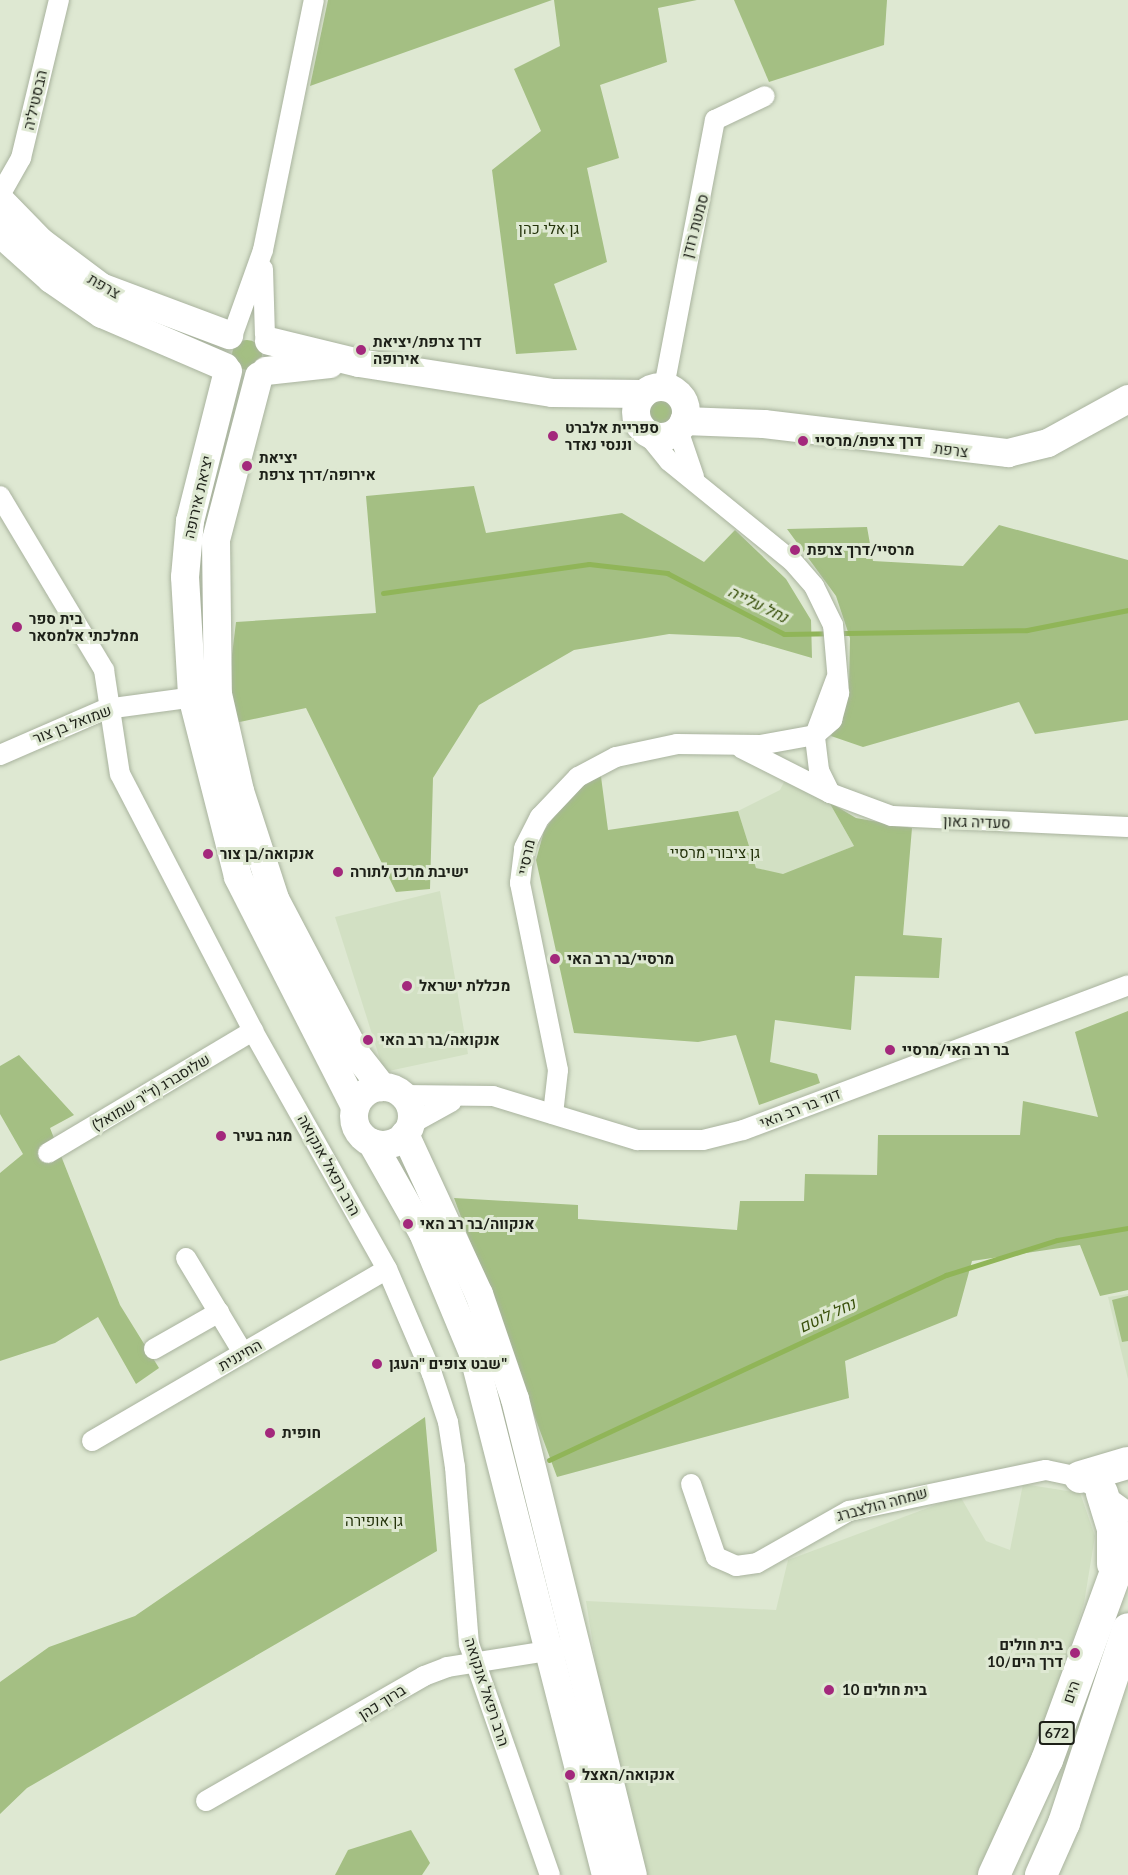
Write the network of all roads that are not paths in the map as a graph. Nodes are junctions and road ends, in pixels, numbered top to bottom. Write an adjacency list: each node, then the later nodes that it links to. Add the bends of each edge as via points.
1 (58, 0): 4 (street, הבסטיליה, via 21,158)
2 (314, 0): 7 (street)
3 (765, 96): 13 (street, סמטת רודן, via 715,120)
4 (0, 195)
5 (0, 200): 8 (street, צרפת, via 50,249 101,287)
6 (0, 233): 11 (street, צרפת, via 102,314)
7 (263, 249): 8 (street); 9 (street)
8 (232, 333): 9 (street, via 250,328); 11 (street, via 221,354)
9 (267, 338): 10 (street, צרפת); 12 (street, via 273,356)
10 (359, 363): 12 (street, צרפת); 14 (street, צרפת)
11 (226, 369): 12 (street, via 243,379); 21 (street, יציאת אירופה, via 190,521 185,577)
12 (262, 374): 21 (street, יציאת אירופה, via 216,540)
13 (661, 391): 14 (street, צרפת); 16 (street, צרפת); 17 (street, via 685,405); 18 (street, via 637,406)
14 (552, 393): 18 (street, צרפת)
15 (1128, 399): 16 (street, צרפת, via 1048,443 1008,453)
16 (764, 424): 17 (street, צרפת)
17 (681, 426): 18 (street, via 661,437); 19 (street)
18 (642, 428): 19 (street, via 669,462)
19 (695, 479): 23 (street, via 814,586 833,625 837,677 821,707)
20 (0, 496): 22 (street, הרב רפאל אנקואה, via 104,670)
21 (205, 695): 22 (street, שמואל בן צור); 30 (street, via 275,899 357,1055); 32 (street, via 238,877)
22 (106, 709): 25 (street, שמואל בן צור); 29 (street, הרב רפאל אנקואה, via 120,774)
23 (815, 735): 24 (street, מרסיי); 26 (street, via 819,770)
24 (736, 746): 26 (street, מרסיי); 33 (street, מרסיי, via 658,746 598,765 564,789 530,834 521,864 522,900 558,1070)
25 (0, 755)
26 (830, 793): 27 (street, סעדיה גאון, via 915,820)
27 (1128, 827)
28 (1128, 985): 33 (street, דוד בר רב האי, via 724,1136 637,1140)
29 (254, 1031): 36 (street, שלוסברג (ד"ר שמואל)); 38 (street, הרב רפאל אנקואה)
30 (392, 1091): 31 (street, דוד בר רב האי); 32 (street, via 364,1094); 34 (street)
31 (462, 1098): 33 (street, דוד בר רב האי, via 500,1097); 34 (street, דוד בר רב האי)
32 (355, 1107): 35 (street, via 357,1131)
33 (553, 1114)
34 (408, 1129): 35 (street, via 390,1144); 50 (street, via 500,1350)
35 (372, 1143): 50 (street, via 423,1233 473,1353)
36 (48, 1153)
37 (186, 1258): 39 (street)
38 (387, 1269): 41 (street, החיננית); 51 (street, הרב רפאל אנקואה, via 448,1422 463,1607)
39 (219, 1312): 40 (street); 41 (street)
40 (154, 1349)
41 (243, 1353): 42 (street, החיננית)
42 (92, 1441)
43 (1128, 1462): 45 (main road)
44 (691, 1484): 45 (street, שמחה הולצברג, via 716,1557 749,1566 849,1511 1046,1470)
45 (1091, 1485): 46 (street, שמחה הולצברג); 48 (main road, via 1115,1543)
46 (1128, 1512)
47 (1128, 1539): 48 (main road, הים / 672)
48 (1108, 1586): 56 (main road, הים / 672, via 1047,1760)
49 (1128, 1629): 57 (main road, 672, via 1064,1823)
50 (561, 1648): 51 (street, ברוך כהן); 54 (street); 55 (street)
51 (474, 1661): 52 (street, ברוך כהן, via 424,1676); 53 (street, הרב רפאל אנקואה)
52 (206, 1801)
53 (550, 1875)
54 (606, 1875)
55 (633, 1875)
56 (994, 1875)
57 (1041, 1875)

